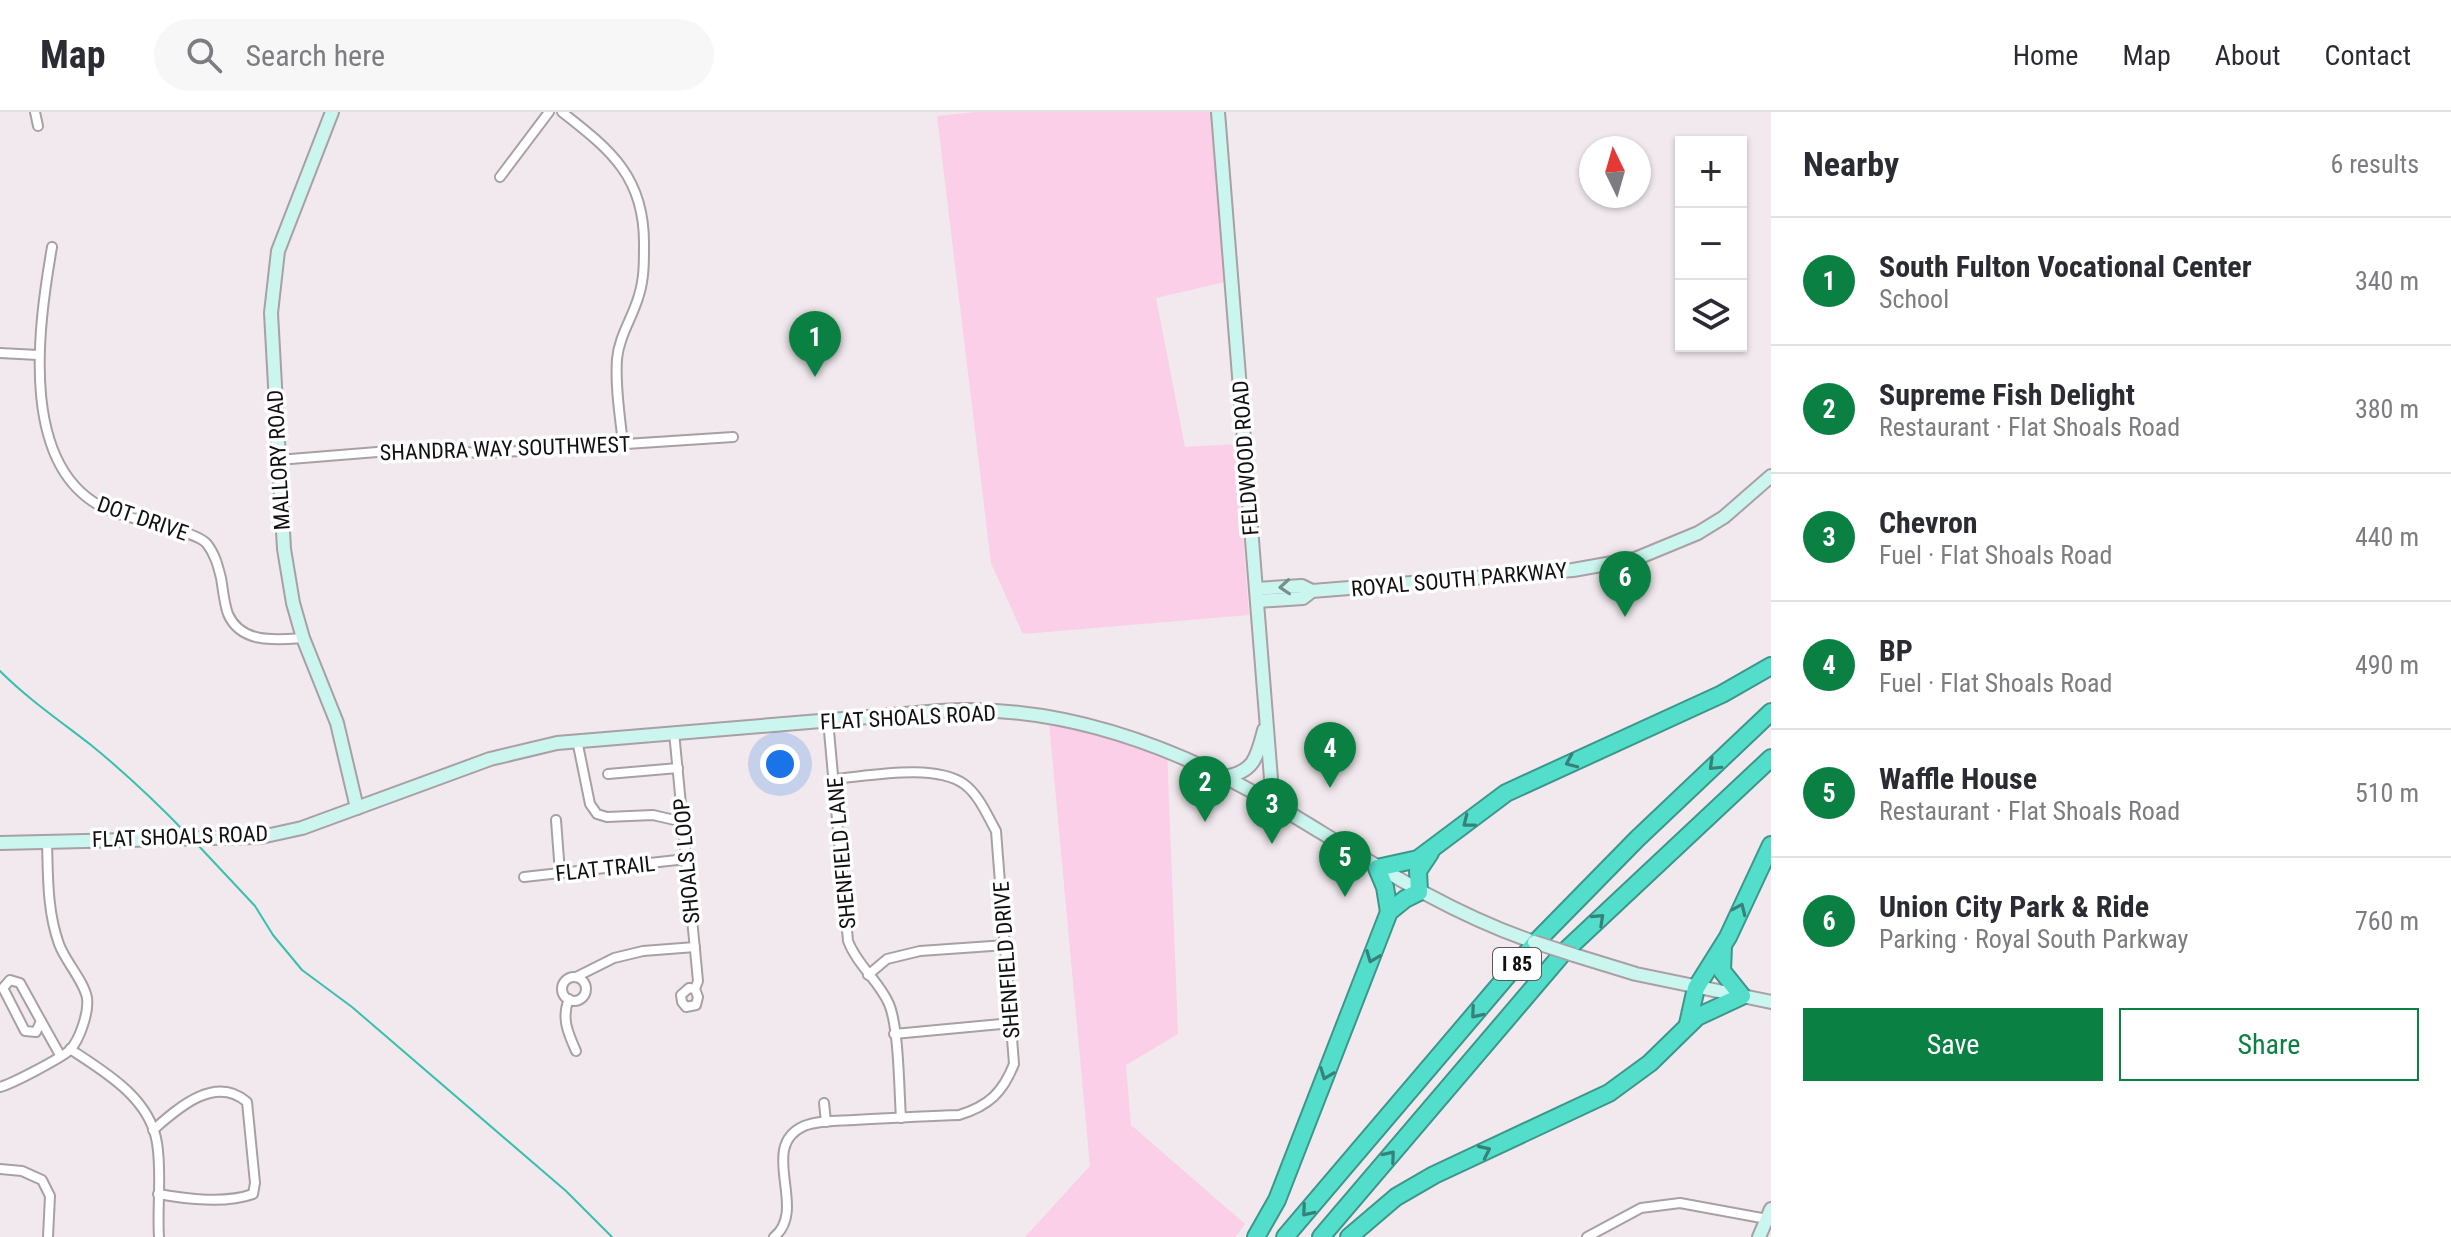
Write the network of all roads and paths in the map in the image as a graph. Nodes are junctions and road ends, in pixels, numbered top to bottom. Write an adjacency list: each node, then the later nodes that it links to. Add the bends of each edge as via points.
1 (35, 112): 6 (street)
2 (332, 112): 13 (street, MALLORY ROAD, via 284,231 273,273)
3 (549, 112): 7 (street)
4 (562, 112): 12 (street, via 616,158 642,211 643,282 617,358)
5 (1218, 112): 15 (street, FELDWOOD ROAD)
6 (38, 126)
7 (500, 177)
8 (52, 247): 10 (street, DOT DRIVE)
9 (0, 353): 10 (street)
10 (38, 355): 16 (street, DOT DRIVE, via 46,427 73,486 104,509 201,538 215,558 229,615 243,632)
11 (733, 437): 12 (street, SHANDRA WAY SOUTHWEST)
12 (623, 444): 13 (street, SHANDRA WAY SOUTHWEST, via 487,453 402,450)
13 (278, 460): 16 (street, MALLORY ROAD, via 284,549)
14 (1771, 476): 15 (street, ROYAL SOUTH PARKWAY, via 1714,523 1635,559 1573,570 1312,591 1302,586)
15 (1257, 595): 19 (street, FELDWOOD ROAD)
16 (303, 638): 29 (street, MALLORY ROAD, via 337,723)
17 (1771, 666): 35 (highway, one-way to 35, via 1722,694 1506,793)
18 (1771, 712): 71 (highway, I 85, one-way to 71, via 1536,942)
19 (1267, 719): 26 (street, via 1258,754 1248,769); 28 (street, FELDWOOD ROAD)
20 (828, 720): 21 (street, FLAT SHOALS ROAD); 26 (street, FLAT SHOALS ROAD, via 948,711 1059,719 1139,740); 27 (street, SHENFIELD LANE)
21 (674, 732): 22 (street, FLAT SHOALS ROAD); 24 (street, SHOALS LOOP)
22 (577, 740): 29 (street, FLAT SHOALS ROAD, via 490,759); 31 (street, via 590,804 597,814 653,815)
23 (1771, 758): 72 (highway, I 85, one-way to 23, via 1563,953)
24 (678, 768): 25 (street); 31 (street, SHOALS LOOP)
25 (608, 774)
26 (1222, 777): 28 (street, FLAT SHOALS ROAD)
27 (834, 779): 42 (street, SHENFIELD DRIVE, via 942,774 965,785 996,831); 45 (street, SHENFIELD LANE, via 848,941)
28 (1273, 804): 37 (street, FLAT SHOALS ROAD)
29 (357, 808): 32 (street, FLAT SHOALS ROAD, via 261,837)
30 (556, 820): 38 (street)
31 (683, 822): 36 (street, SHOALS LOOP)
32 (47, 840): 33 (street, FLAT SHOALS ROAD); 56 (street, via 59,946 87,996 81,1031)
33 (0, 843)
34 (1771, 845): 43 (highway, one-way to 34)
35 (1430, 852): 37 (highway); 40 (highway, via 1418,871)
36 (686, 859): 38 (street, FLAT TRAIL); 44 (street, SHOALS LOOP)
37 (1377, 868): 40 (street, FLAT SHOALS ROAD); 41 (highway)
38 (560, 873): 39 (street, FLAT TRAIL)
39 (524, 877)
40 (1419, 892): 41 (highway); 47 (street, FLAT SHOALS ROAD, bridge, via 1508,933)
41 (1389, 912): 70 (highway, one-way to 70, via 1277,1200)
42 (1006, 945): 45 (street, via 920,951 887,959); 53 (street, SHENFIELD DRIVE)
43 (1723, 946): 47 (highway); 49 (highway, via 1722,971)
44 (695, 947): 46 (street, via 614,958); 48 (street, SHOALS LOOP)
45 (868, 975): 55 (street, SHENFIELD LANE, via 889,1004)
46 (576, 977): 50 (street, via 563,985); 50 (street, via 586,991 579,999)
47 (1696, 988): 49 (street, FLAT SHOALS ROAD); 54 (highway)
48 (695, 989)
49 (1742, 996): 51 (street, FLAT SHOALS ROAD); 54 (highway)
50 (569, 999): 57 (street, via 565,1014)
51 (1771, 1002)
52 (41, 1021): 52 (street, via 20,983 10,980 3,988 25,1031 36,1032); 58 (street)
53 (1012, 1023): 55 (street); 61 (street, SHENFIELD DRIVE, via 1014,1064 1005,1086 989,1103 959,1115)
54 (1688, 1024): 73 (highway, one-way to 54, via 1396,1197 1434,1175 1609,1093 1650,1063)
55 (894, 1034): 61 (street, SHENFIELD LANE)
56 (70, 1049): 58 (street); 63 (street, via 121,1083)
57 (576, 1051)
58 (60, 1055): 59 (street)
59 (0, 1087)
60 (824, 1103): 62 (street)
61 (901, 1118): 62 (street, SHENFIELD DRIVE)
62 (826, 1122): 69 (street, SHENFIELD DRIVE, via 804,1127 783,1149 788,1211 783,1230)
63 (153, 1130): 65 (street); 65 (street, via 183,1104 215,1091 239,1095 247,1102 253,1194)
64 (0, 1169): 67 (street, via 42,1180 50,1196)
65 (158, 1194): 68 (street)
66 (1769, 1214): 74 (street, via 1680,1203 1641,1208); 75 (street)
67 (48, 1237)
68 (159, 1237)
69 (774, 1237)
70 (1256, 1237)
71 (1285, 1237)
72 (1321, 1237)
73 (1349, 1237)
74 (1587, 1237)
75 (1759, 1237)

